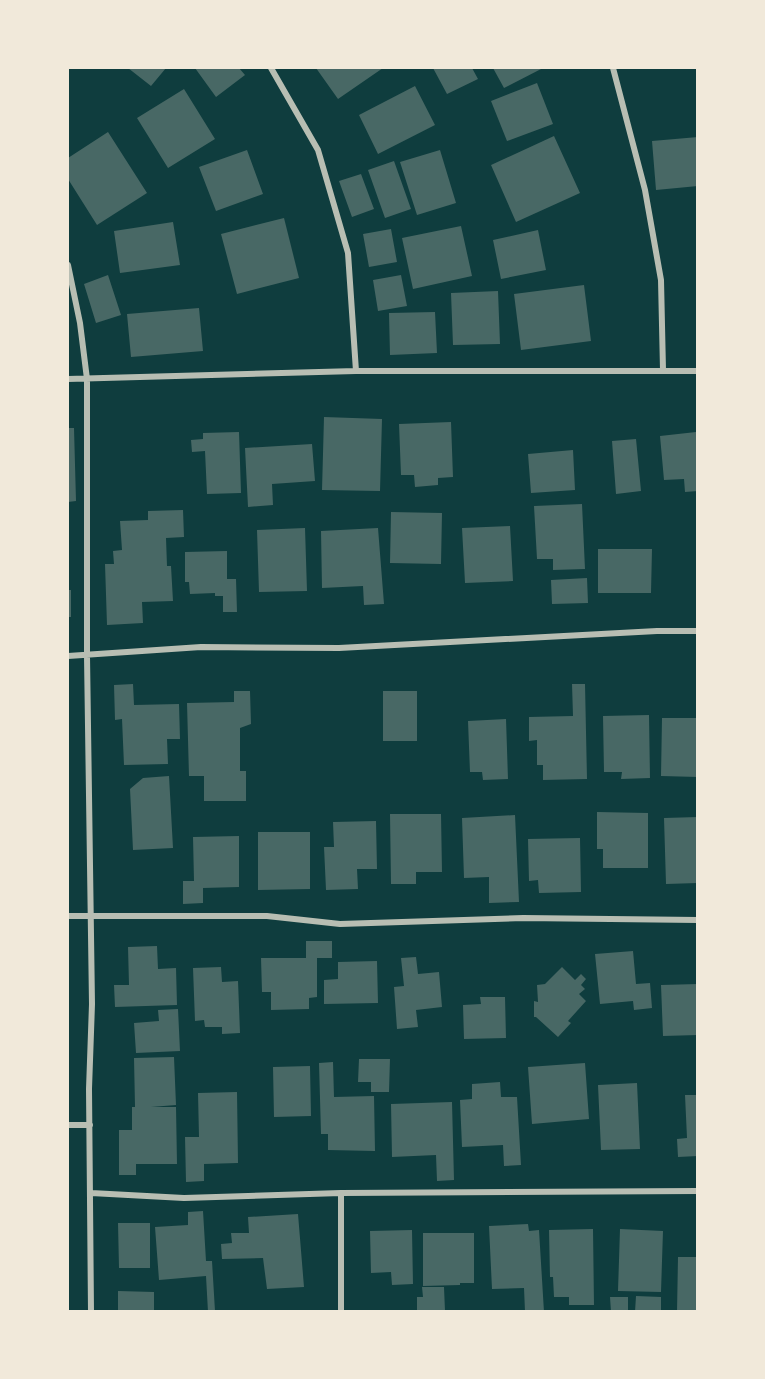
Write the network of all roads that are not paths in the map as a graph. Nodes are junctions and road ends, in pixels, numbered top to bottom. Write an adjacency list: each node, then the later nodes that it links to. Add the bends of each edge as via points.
1 (271, 68): 5 (street, via 318,150 348,253)
2 (613, 68): 4 (street, via 645,190 661,280)
3 (68, 265): 8 (street)
4 (663, 370): 5 (street); 6 (street)
5 (356, 371): 8 (street)
6 (698, 371)
7 (68, 379): 8 (street)
8 (87, 379): 11 (street)
9 (698, 631): 11 (street, via 339,648 201,647)
10 (68, 656): 11 (street)
11 (87, 656): 12 (street)
12 (90, 915): 13 (street); 14 (street, via 267,916 340,924 523,918); 16 (street)
13 (68, 916)
14 (698, 920)
15 (68, 1125): 16 (street)
16 (90, 1125): 18 (street)
17 (698, 1191): 19 (street)
18 (91, 1193): 19 (street, via 184,1198); 20 (street)
19 (341, 1193): 21 (street)
20 (91, 1311)
21 (341, 1311)

